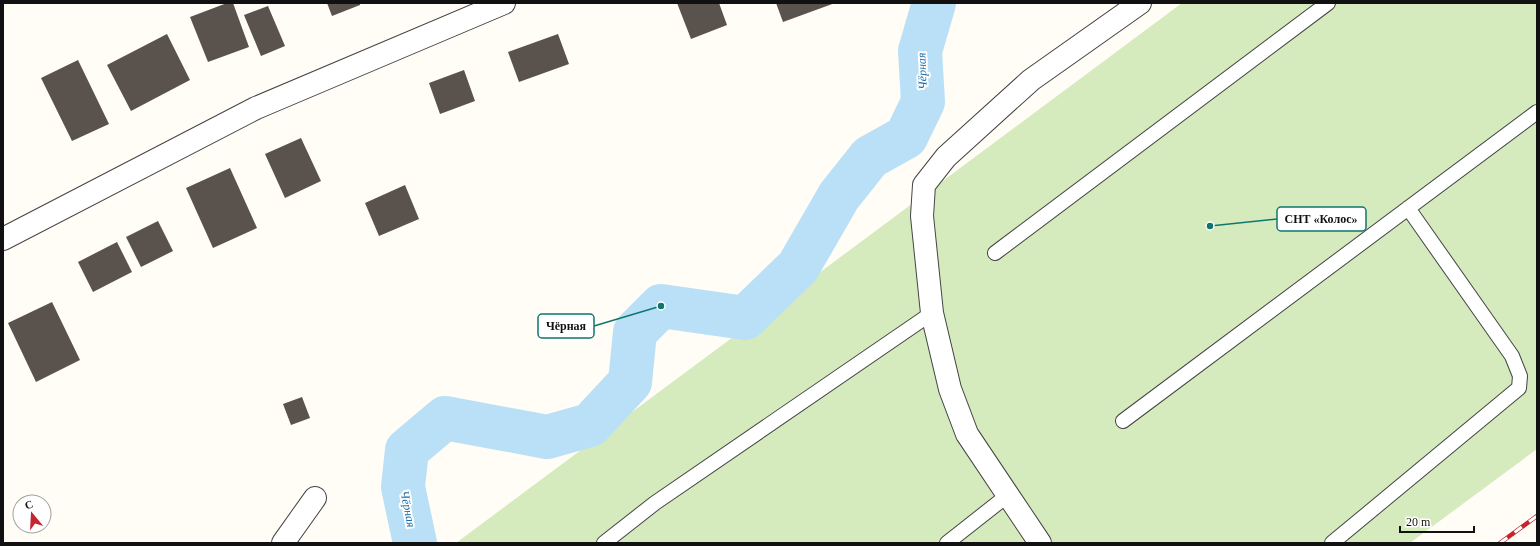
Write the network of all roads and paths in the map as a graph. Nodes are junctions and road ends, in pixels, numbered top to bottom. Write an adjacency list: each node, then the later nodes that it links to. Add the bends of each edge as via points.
1 (504, 3): 6 (street, via 256,108)
2 (1140, 3): 8 (street, via 1031,80 946,156 924,185 922,216)
3 (1328, 3): 7 (lane)
4 (1537, 112): 5 (lane)
5 (1408, 208): 9 (lane); 16 (lane, via 1512,356 1520,376 1519,388)
6 (3, 239)
7 (995, 253)
8 (932, 313): 10 (street, via 950,389 967,434); 13 (lane, via 655,503)
9 (1123, 421)
10 (1008, 495): 14 (lane); 15 (street)
11 (314, 498): 12 (street)
12 (283, 543)
13 (604, 543)
14 (947, 543)
15 (1040, 543)
16 (1332, 543)

